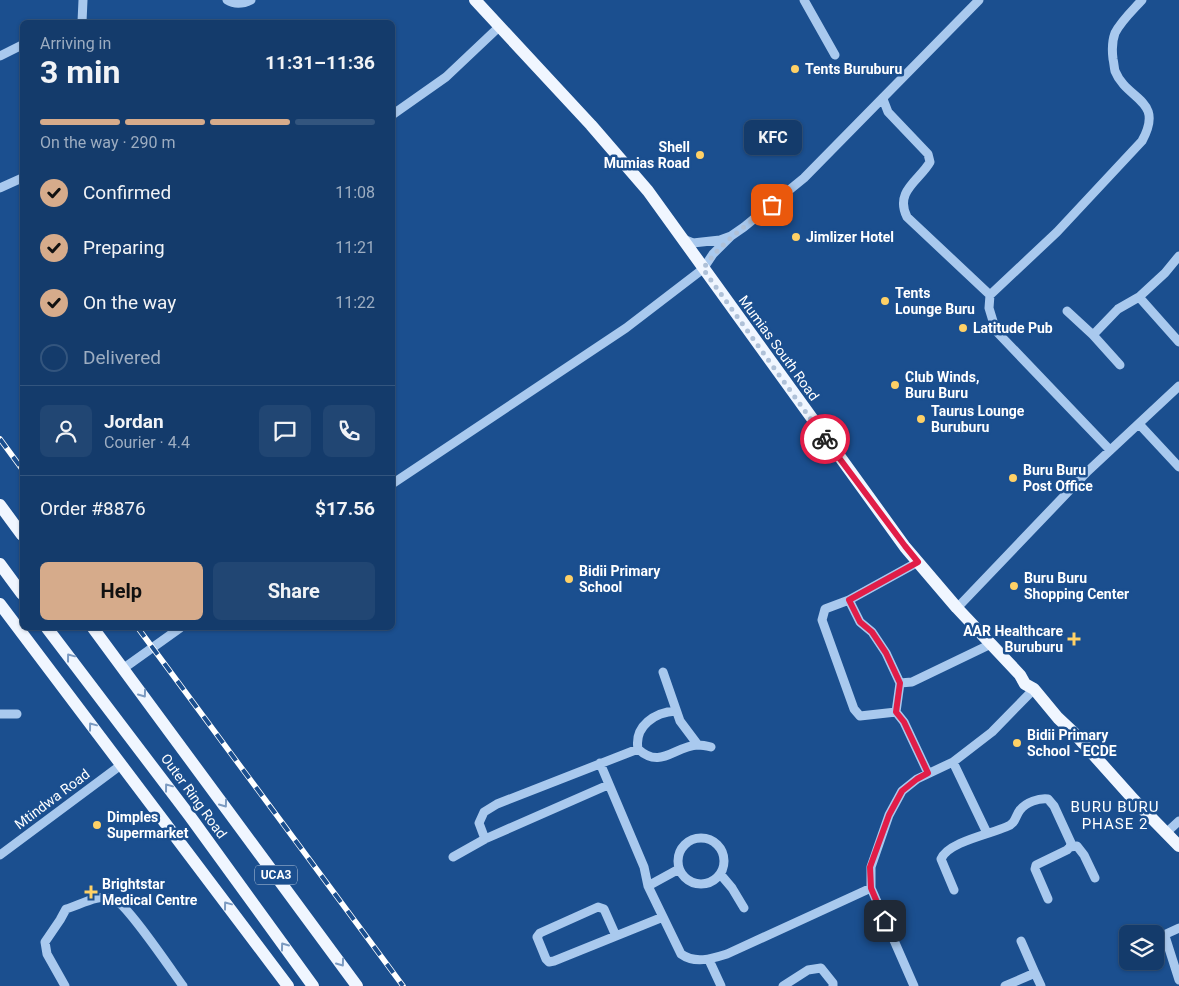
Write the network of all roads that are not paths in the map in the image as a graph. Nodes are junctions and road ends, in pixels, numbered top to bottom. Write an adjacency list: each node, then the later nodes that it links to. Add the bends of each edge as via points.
1 (82, 0): 8 (street)
2 (227, 0): 3 (street, via 233,4)
3 (251, 0)
4 (475, 0): 9 (main road, Mumias South Road)
5 (804, 0): 11 (street)
6 (979, 0): 13 (street)
7 (1142, 0): 23 (street, via 1115,33 1112,50 1115,71 1145,104 1150,118 1148,131 1057,232)
8 (80, 20)
9 (500, 26): 15 (street, via 446,77); 20 (main road, Mumias South Road, via 619,157)
10 (20, 47): 12 (street)
11 (834, 55)
12 (0, 56)
13 (883, 99): 14 (street); 16 (street)
14 (873, 109): 16 (street); 19 (street, via 804,178)
15 (395, 112)
16 (888, 112): 23 (street, via 928,154 930,162 910,185 904,198 907,217)
17 (20, 179): 18 (street)
18 (0, 188)
19 (731, 236): 20 (street, via 693,243); 22 (street)
20 (682, 238): 22 (main road, Mumias South Road)
21 (1179, 256): 24 (street)
22 (703, 269): 33 (street, via 626,328); 36 (main road, Mumias South Road)
23 (990, 295): 31 (street, via 989,308 996,331)
24 (1139, 297): 26 (street, via 1118,309); 27 (street)
25 (1067, 311): 26 (street)
26 (1093, 336): 28 (street)
27 (1179, 342)
28 (1120, 365)
29 (1179, 386): 30 (street)
30 (1139, 424): 31 (street); 32 (street)
31 (1110, 450): 41 (street)
32 (1179, 467)
33 (395, 482)
34 (0, 505): 35 (main road)
35 (20, 532)
36 (918, 562): 39 (street); 41 (main road, Mumias South Road)
37 (0, 564): 38 (main road)
38 (20, 591)
39 (849, 600): 48 (street, via 860,622 872,632 886,653); 51 (street, via 825,609 822,620 854,709 860,716)
40 (0, 604): 59 (main road, one-way to 40)
41 (957, 608): 45 (main road, Mumias South Road)
42 (49, 630): 88 (main road, Outer Ring Road / UCA3, one-way to 42)
43 (95, 630): 46 (main road, Outer Ring Road / UCA3)
44 (177, 630): 46 (street)
45 (991, 644): 48 (street, via 912,682); 49 (main road, Mumias South Road, via 1025,684)
46 (124, 668): 89 (main road, Outer Ring Road / UCA3, one-way to 89)
47 (663, 672): 50 (street)
48 (900, 683): 51 (street)
49 (1034, 688): 57 (street, via 992,732); 64 (main road, Mumias South Road)
50 (676, 711): 54 (street); 56 (street, via 648,720 637,738)
51 (896, 712): 60 (street)
52 (0, 714): 53 (street)
53 (17, 714)
54 (698, 745): 55 (street); 56 (street, via 658,759)
55 (711, 746)
56 (638, 749): 58 (street)
57 (952, 762): 60 (street); 63 (street)
58 (600, 763): 61 (street); 65 (street, via 484,812 479,823)
59 (121, 764): 68 (street, Mtindwa Road); 87 (main road, one-way to 59)
60 (928, 773): 74 (street, via 902,791 889,815 870,867)
61 (608, 786): 65 (street); 73 (street, via 644,867)
62 (1179, 821): 64 (street)
63 (987, 833): 67 (street, via 1011,825 1025,805 1041,798 1048,799 1069,838); 75 (street, via 943,854 941,859)
64 (1166, 833): 66 (main road, Mumias South Road)
65 (485, 838): 69 (street)
66 (1179, 846)
67 (1070, 847): 72 (street, via 1077,846 1081,850); 76 (street, via 1036,865 1035,870)
68 (0, 855)
69 (453, 857)
70 (679, 869): 71 (street, via 691,882 699,884 708,884); 71 (street, via 678,861 684,845 691,840 708,838 721,848 724,856); 73 (street)
71 (721, 875): 77 (street)
72 (1095, 878)
73 (648, 886): 78 (street)
74 (871, 888): 82 (street); 93 (street)
75 (954, 890)
76 (1048, 899)
77 (744, 908)
78 (663, 917): 80 (street); 82 (street, via 680,954 689,960)
79 (1179, 928): 84 (street, via 1166,934 1165,939)
80 (616, 936): 80 (street, via 550,962 537,937 598,907 604,909)
81 (1021, 941): 83 (street)
82 (709, 960): 90 (street)
83 (1035, 973): 94 (street); 95 (street)
84 (1179, 980)
85 (64, 986): 86 (street, via 47,954 45,942 66,909 102,897 114,899 127,910)
86 (183, 986)
87 (288, 986)
88 (313, 986)
89 (357, 986)
90 (720, 986)
91 (783, 986): 92 (street, via 808,970 822,968)
92 (833, 986)
93 (914, 986)
94 (1006, 986)
95 (1041, 986)

